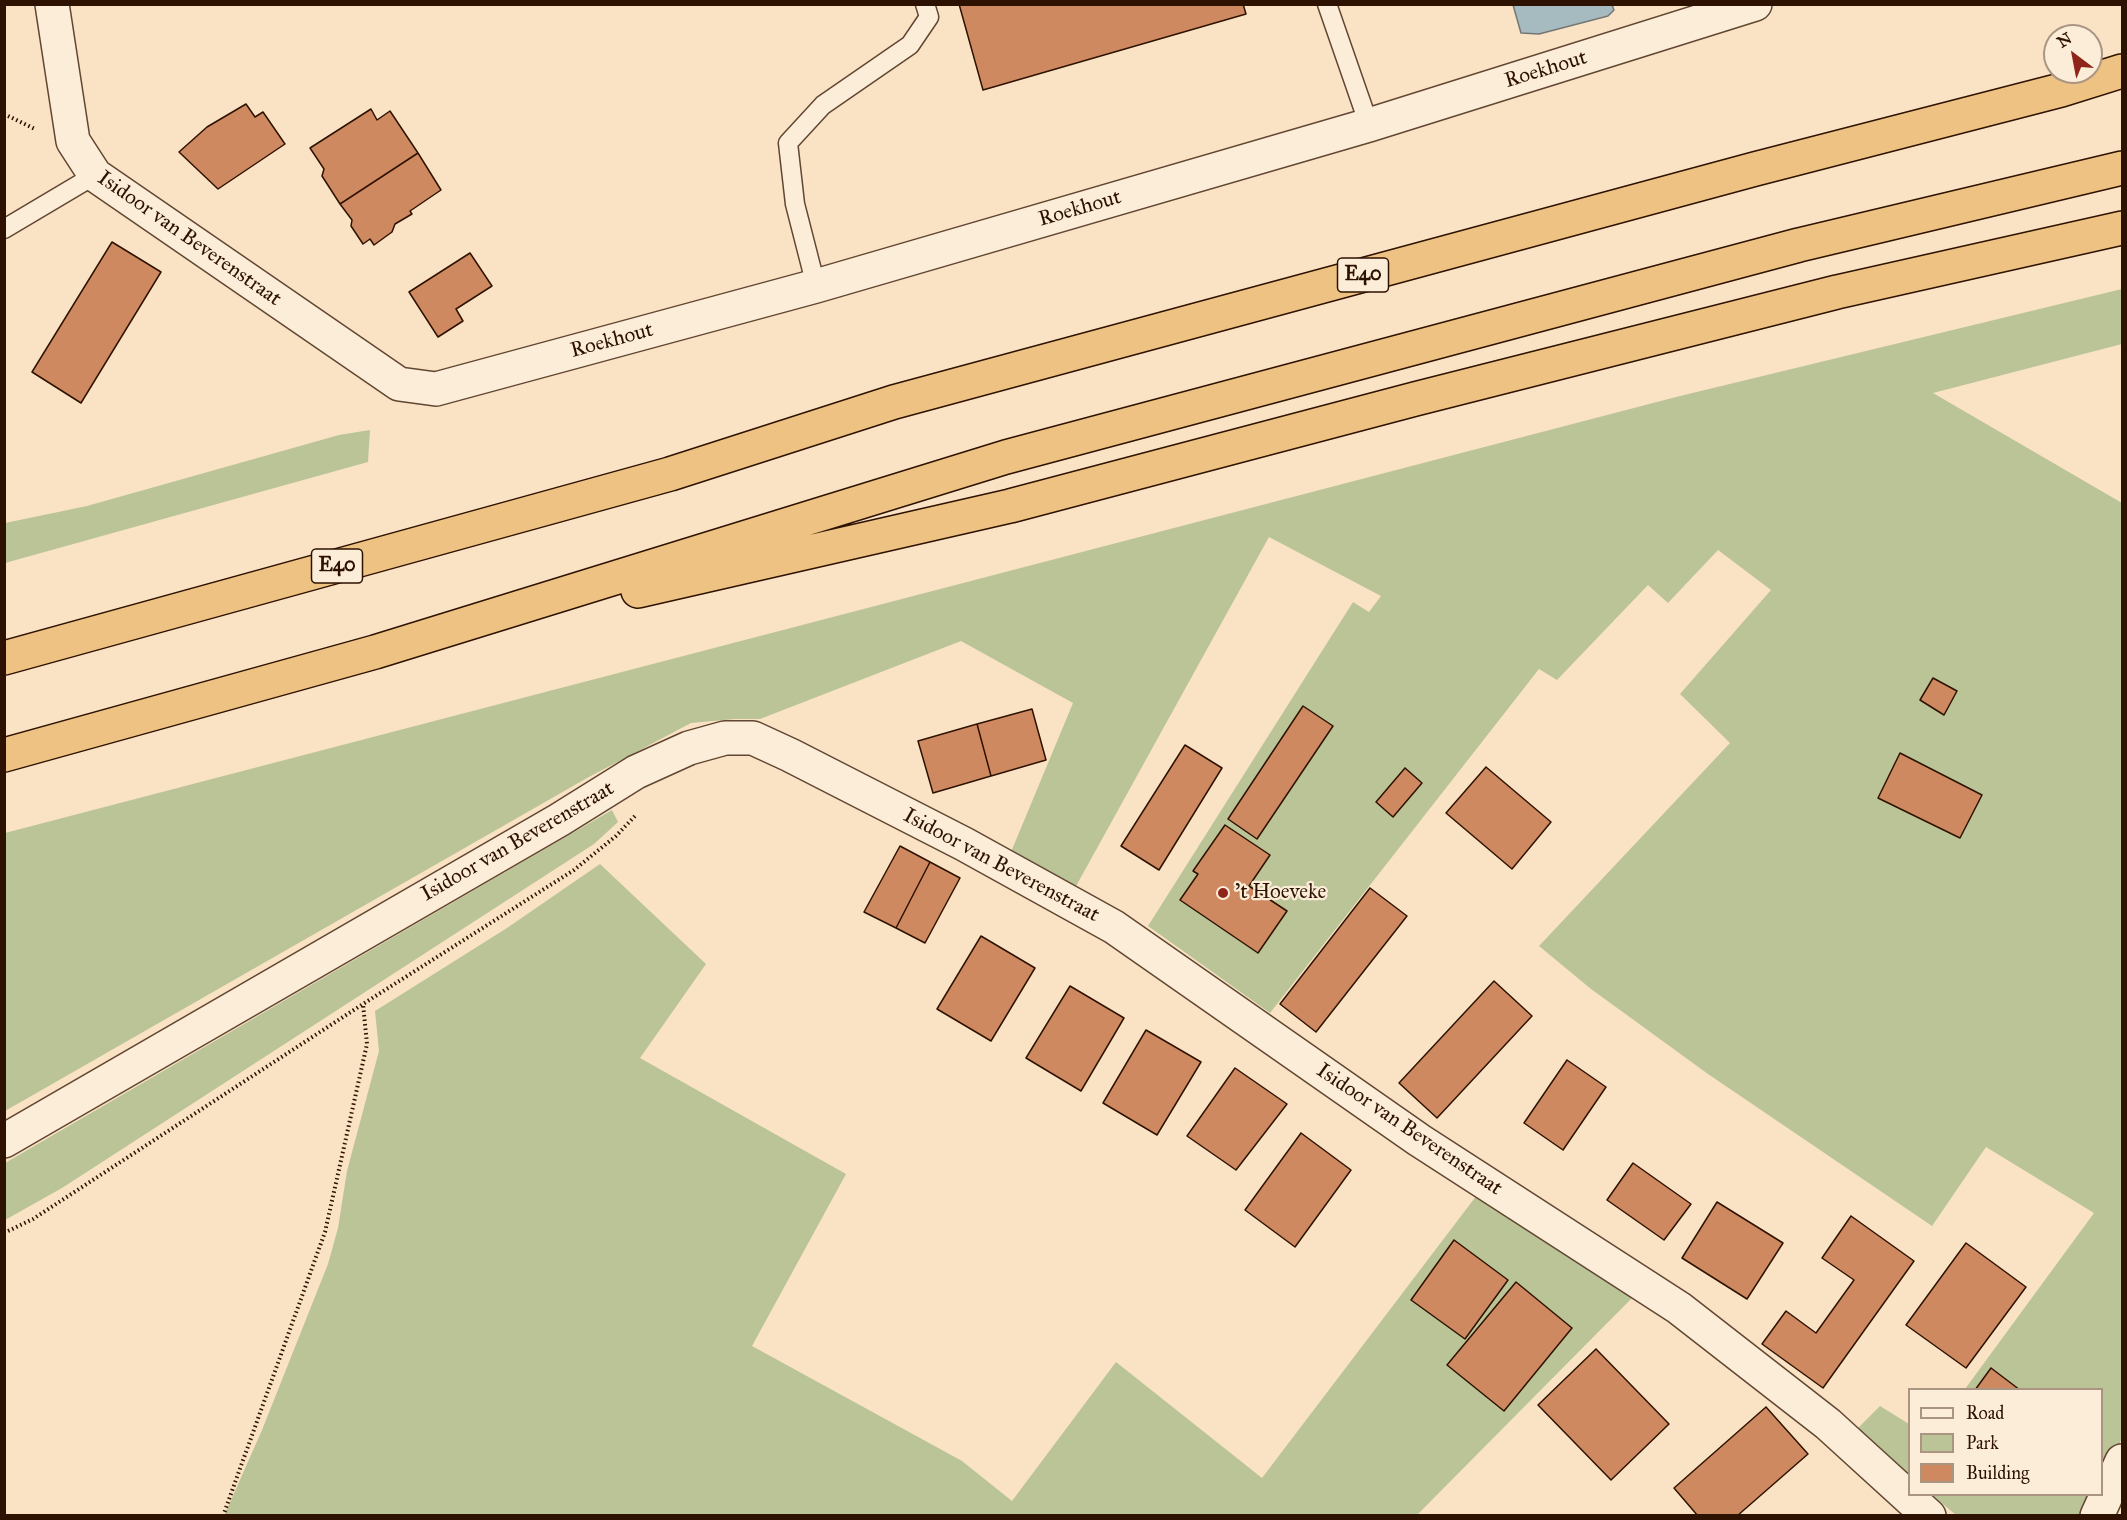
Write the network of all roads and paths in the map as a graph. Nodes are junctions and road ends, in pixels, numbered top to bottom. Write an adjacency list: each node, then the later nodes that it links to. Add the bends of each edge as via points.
1 (52, 4): 10 (street, Isidoor van Beverenstraat, via 72,141)
2 (926, 4): 13 (lane, via 929,17 910,45 824,105 788,143 795,204)
3 (1327, 4): 8 (lane)
4 (1755, 4): 8 (street, Roekhout)
5 (2122, 71): 7 (highway)
6 (2122, 79): 7 (highway, E40)
7 (2061, 90): 16 (highway, E40, via 894,402 669,474)
8 (1369, 125): 13 (street, Roekhout)
9 (2122, 168): 15 (highway, via 1787,248 1006,457)
10 (95, 175): 12 (lane); 14 (street, Isidoor van Beverenstraat)
11 (2122, 228): 15 (highway, via 1837,292 1010,506)
12 (4, 229)
13 (816, 286): 14 (street, Roekhout, via 436,389)
14 (399, 384)
15 (375, 652): 17 (highway)
16 (4, 658)
17 (4, 755)
18 (636, 772): 19 (path, via 636,816 616,836 574,870); 20 (street, Isidoor van Beverenstraat, via 560,820); 24 (street, Isidoor van Beverenstraat, via 689,747 726,738 753,738 964,844 1114,927 1419,1140 1679,1308 1828,1424)
19 (363, 1004): 21 (path, via 33,1219); 23 (path, via 367,1044 325,1232)
20 (4, 1141)
21 (4, 1233)
22 (2122, 1461): 25 (street)
23 (223, 1515)
24 (1929, 1515)
25 (2097, 1515)

